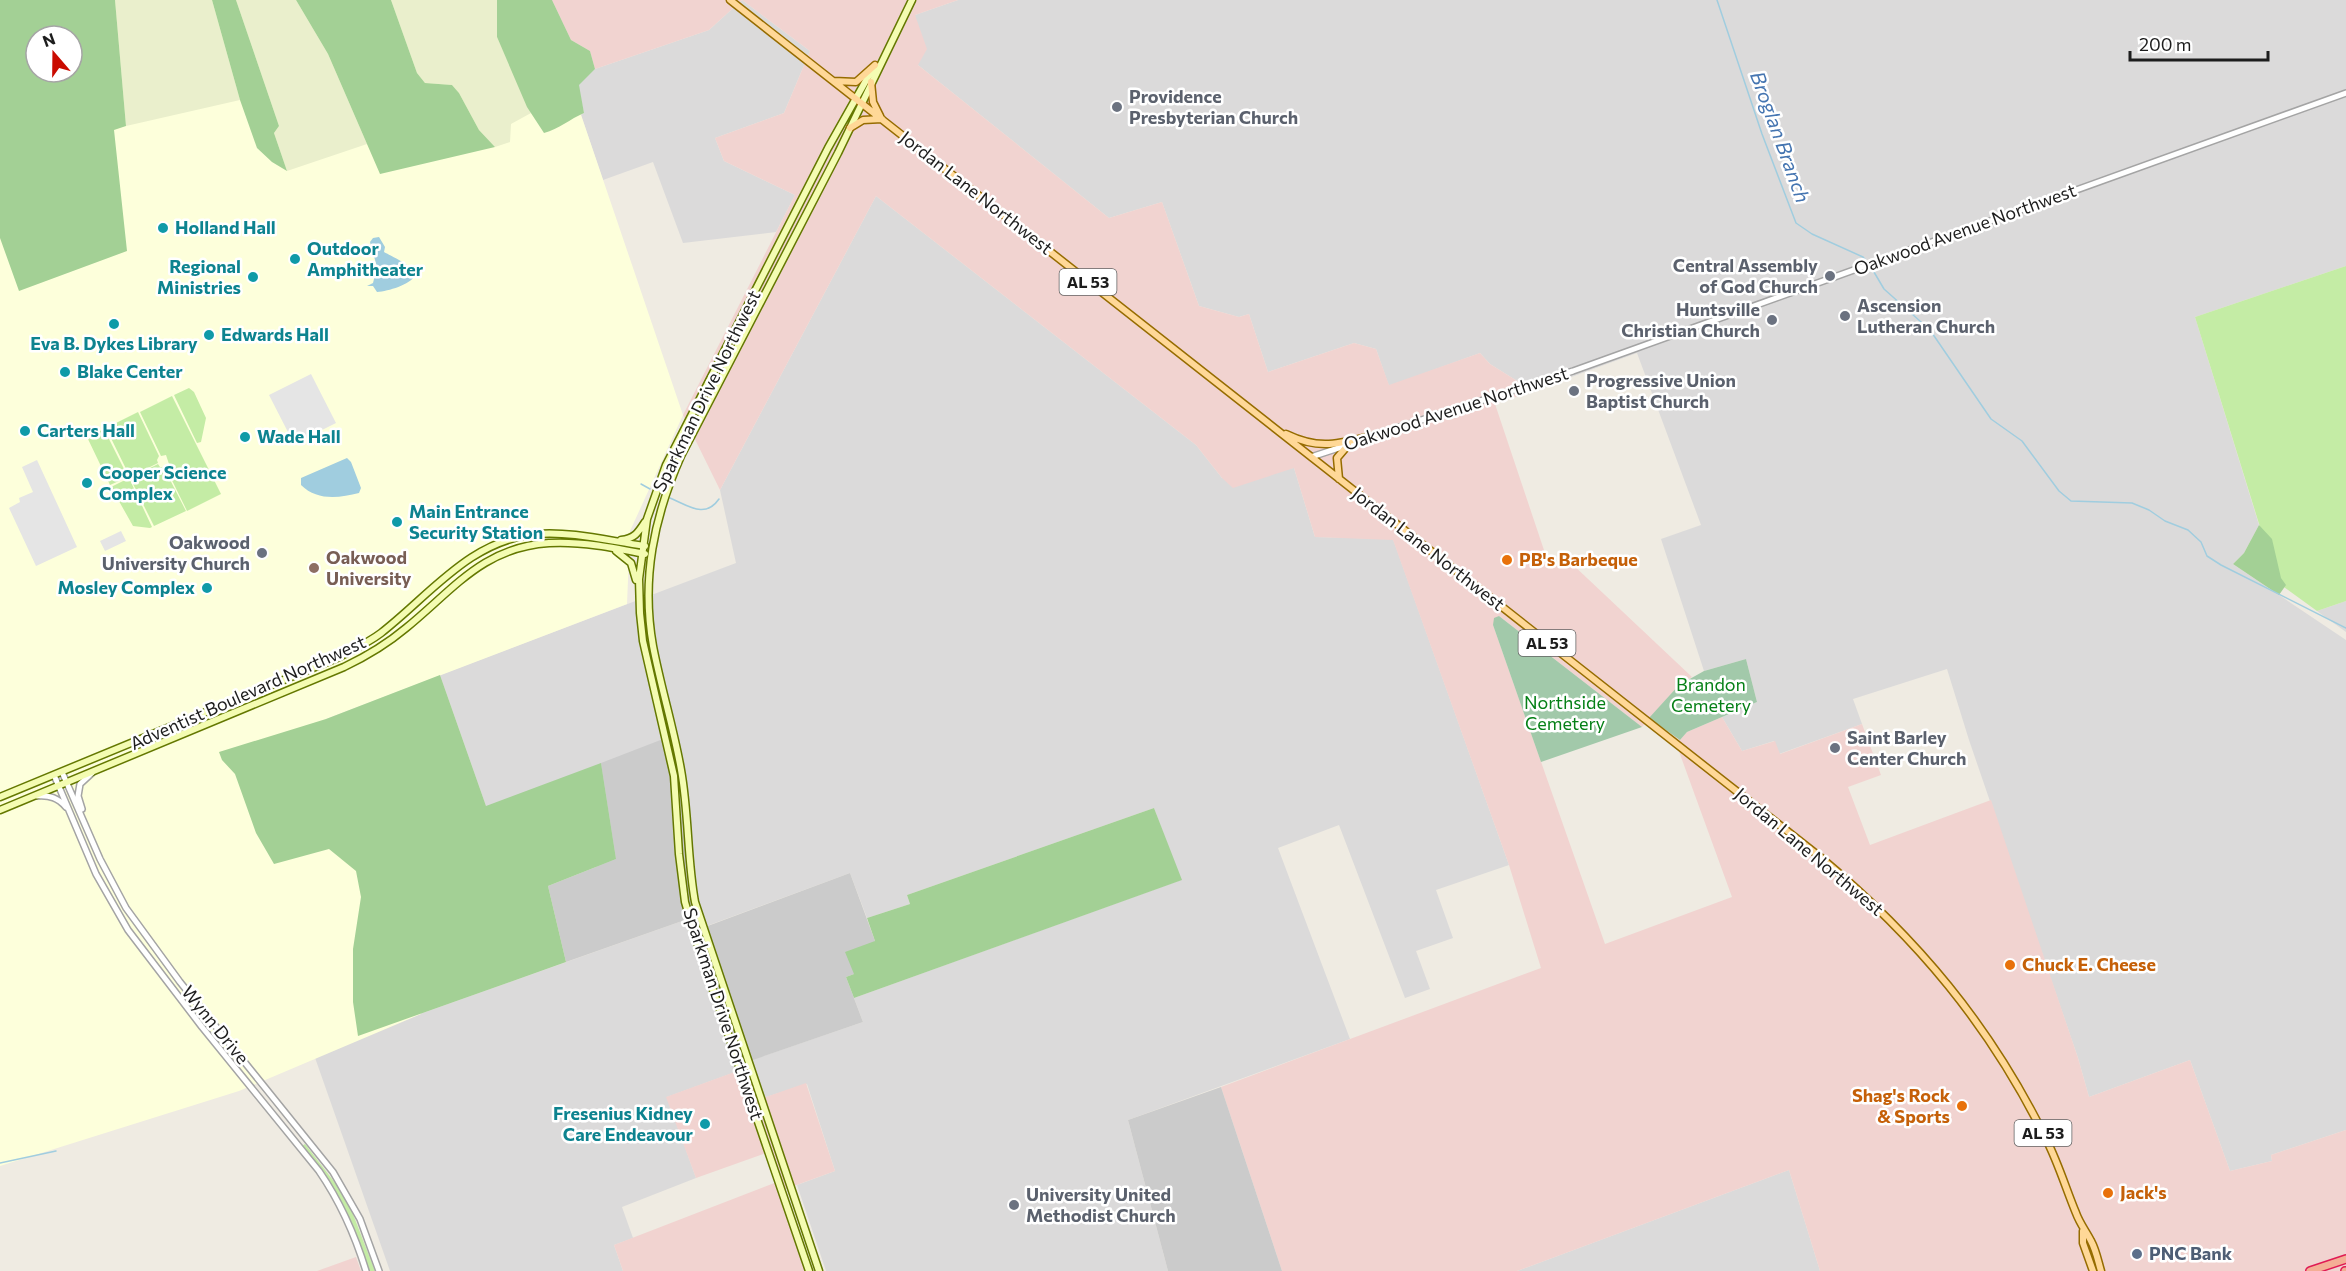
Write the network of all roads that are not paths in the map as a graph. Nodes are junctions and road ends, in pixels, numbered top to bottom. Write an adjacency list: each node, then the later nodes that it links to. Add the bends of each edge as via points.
1 (730, 0): 5 (main road, Jordan Lane Northwest / AL 53)
2 (912, 0): 3 (main road, Sparkman Drive Northwest)
3 (900, 23): 4 (main road, Sparkman Drive Northwest); 6 (main road, Sparkman Drive Northwest)
4 (875, 65): 5 (main road, via 856,81); 8 (main road, Sparkman Drive Northwest)
5 (833, 81): 8 (main road, Jordan Lane Northwest / AL 53)
6 (871, 82): 8 (main road, Sparkman Drive Northwest); 9 (main road, via 873,102)
7 (2346, 93): 12 (street, Oakwood Avenue Northwest, via 1545,381)
8 (858, 101): 9 (main road, Jordan Lane Northwest / AL 53); 10 (main road, Sparkman Drive Northwest); 16 (main road, Sparkman Drive Northwest, via 823,156 666,465)
9 (882, 119): 10 (main road, via 863,120); 11 (main road, Jordan Lane Northwest / AL 53)
10 (850, 128): 19 (main road, Sparkman Drive Northwest, via 681,456 663,499)
11 (1275, 429): 12 (main road, via 1298,440 1328,445); 14 (main road, Jordan Lane Northwest / AL 53)
12 (1376, 435): 13 (street, Oakwood Avenue Northwest)
13 (1348, 445): 14 (street, Oakwood Avenue Northwest); 15 (main road, via 1337,458)
14 (1311, 457): 15 (main road, Jordan Lane Northwest / AL 53)
15 (1339, 479): 34 (main road, Jordan Lane Northwest / AL 53, via 1819,856 1898,928 1962,1002 2017,1085 2048,1143)
16 (647, 519): 17 (main road, via 631,538); 18 (main road, Sparkman Drive Northwest)
17 (607, 540): 18 (main road, Adventist Boulevard Northwest); 25 (main road, Adventist Boulevard Northwest, via 537,534 498,543 459,565 386,629 355,649)
18 (643, 546): 19 (main road, Adventist Boulevard Northwest); 21 (main road, Sparkman Drive Northwest)
19 (651, 547): 22 (main road, Sparkman Drive Northwest)
20 (613, 549): 21 (main road, Adventist Boulevard Northwest); 23 (main road, via 631,563); 24 (main road, Adventist Boulevard Northwest, via 551,543 498,555 473,569 370,654)
21 (642, 553): 22 (main road, Adventist Boulevard Northwest); 23 (main road, Sparkman Drive Northwest)
22 (651, 555): 39 (main road, Sparkman Drive Northwest, via 651,631 682,773 695,902)
23 (639, 593): 38 (main road, Sparkman Drive Northwest, via 643,641 674,776 679,854 690,922)
24 (97, 770): 27 (main road, Adventist Boulevard Northwest); 33 (street, via 78,790)
25 (62, 771): 26 (main road, Adventist Boulevard Northwest); 27 (street, Wynn Drive)
26 (54, 775): 28 (street, Wynn Drive); 30 (main road, Adventist Boulevard Northwest)
27 (67, 782): 28 (main road, Adventist Boulevard Northwest); 33 (street, Wynn Drive)
28 (59, 786): 29 (main road, Adventist Boulevard Northwest); 32 (street, Wynn Drive)
29 (33, 796): 31 (main road, Adventist Boulevard Northwest); 32 (street, via 56,798)
30 (0, 797)
31 (0, 810)
32 (71, 812): 36 (street, Wynn Drive, via 96,874 128,930 319,1171 350,1224)
33 (90, 836): 37 (street, Wynn Drive, via 116,891 143,932 333,1172 360,1219)
34 (2083, 1230): 40 (main road, Jordan Lane Northwest / AL 53); 41 (main road, Jordan Lane Northwest / AL 53, via 2092,1242)
35 (2346, 1258): 42 (highway)
36 (366, 1271)
37 (379, 1271)
38 (810, 1271)
39 (819, 1271)
40 (2092, 1271)
41 (2101, 1271)
42 (2310, 1271)

